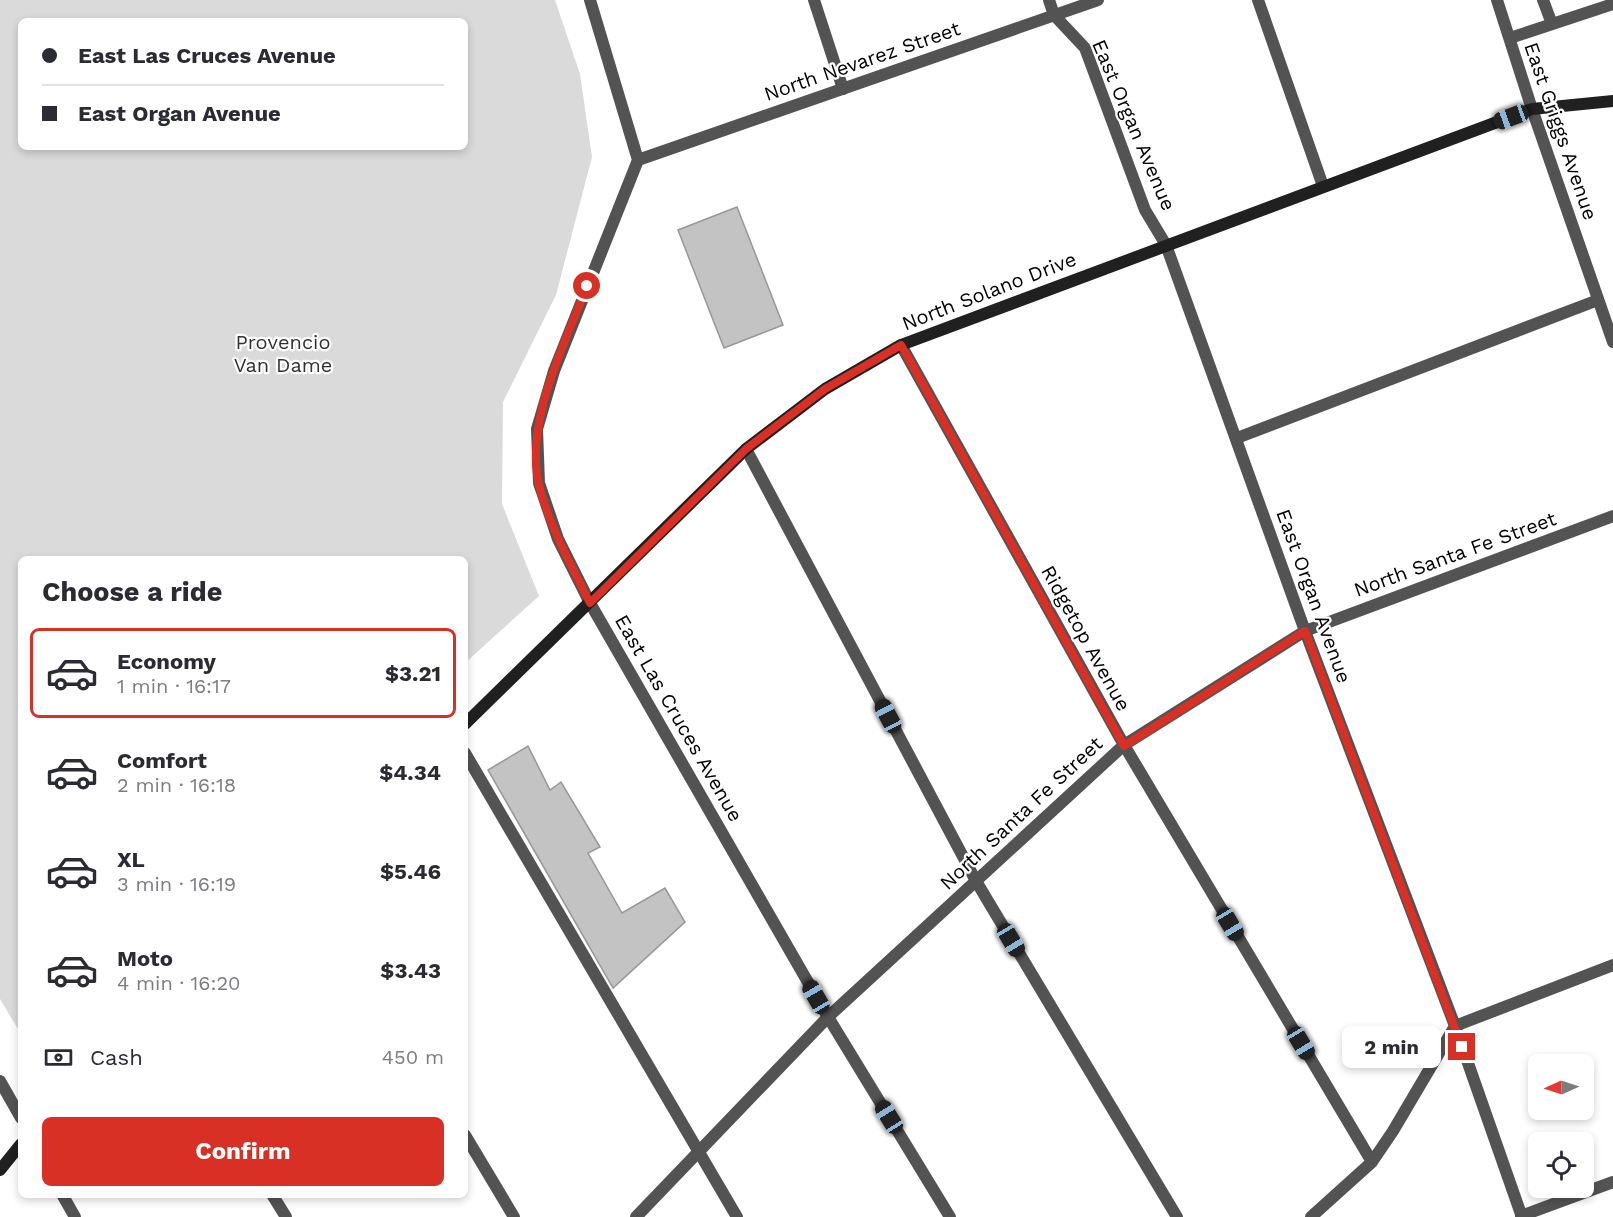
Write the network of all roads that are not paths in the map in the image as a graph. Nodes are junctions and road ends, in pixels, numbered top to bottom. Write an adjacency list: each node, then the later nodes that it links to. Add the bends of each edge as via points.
1 (590, 0): 15 (street)
2 (814, 0): 12 (street)
3 (1049, 0): 9 (street, East Organ Avenue)
4 (1098, 0): 9 (street, North Nevarez Street)
5 (1258, 0): 16 (street)
6 (1497, 0): 11 (street, East Griggs Avenue)
7 (1543, 0): 10 (street)
8 (1613, 4): 10 (street)
9 (1054, 15): 12 (street, North Nevarez Street); 17 (street, East Organ Avenue, via 1085,48 1144,210)
10 (1552, 24): 11 (street)
11 (1510, 38): 14 (street, East Griggs Avenue)
12 (843, 89): 15 (street, North Nevarez Street)
13 (1613, 101): 14 (main road, North Solano Drive)
14 (1532, 109): 16 (main road, North Solano Drive); 18 (street, East Griggs Avenue)
15 (638, 160): 24 (street, East Las Cruces Avenue, via 554,371 537,429 539,483 558,539)
16 (1323, 186): 17 (main road, North Solano Drive)
17 (1166, 245): 20 (main road, North Solano Drive); 21 (street, East Organ Avenue)
18 (1598, 300): 19 (street, East Griggs Avenue); 21 (street)
19 (1613, 342)
20 (901, 345): 22 (main road, North Solano Drive, via 825,389); 27 (street, Ridgetop Avenue)
21 (1237, 438): 25 (street, East Organ Avenue)
22 (746, 449): 24 (main road, North Solano Drive); 29 (street)
23 (1613, 516): 25 (street, North Santa Fe Street)
24 (590, 603): 26 (main road, North Solano Drive); 31 (street, East Las Cruces Avenue)
25 (1305, 631): 27 (street, North Santa Fe Street); 32 (street, East Organ Avenue)
26 (468, 721)
27 (1124, 746): 29 (street, North Santa Fe Street); 38 (street, Ridgetop Avenue)
28 (468, 758): 37 (street)
29 (976, 881): 31 (street, North Santa Fe Street); 50 (street)
30 (1613, 965): 32 (street)
31 (828, 1017): 37 (street, North Santa Fe Street); 49 (street, East Las Cruces Avenue)
32 (1455, 1026): 38 (street); 43 (street, East Organ Avenue)
33 (0, 1081): 34 (street)
34 (18, 1113)
35 (468, 1140): 46 (street)
36 (18, 1148): 39 (main road)
37 (699, 1151): 47 (street, North Santa Fe Street); 48 (street)
38 (1372, 1162): 51 (street)
39 (0, 1170)
40 (1613, 1182): 43 (street)
41 (64, 1198): 44 (street)
42 (274, 1198): 45 (street)
43 (1522, 1216)
44 (75, 1217)
45 (286, 1217)
46 (514, 1217)
47 (636, 1217)
48 (737, 1217)
49 (950, 1217)
50 (1176, 1217)
51 (1311, 1217)

